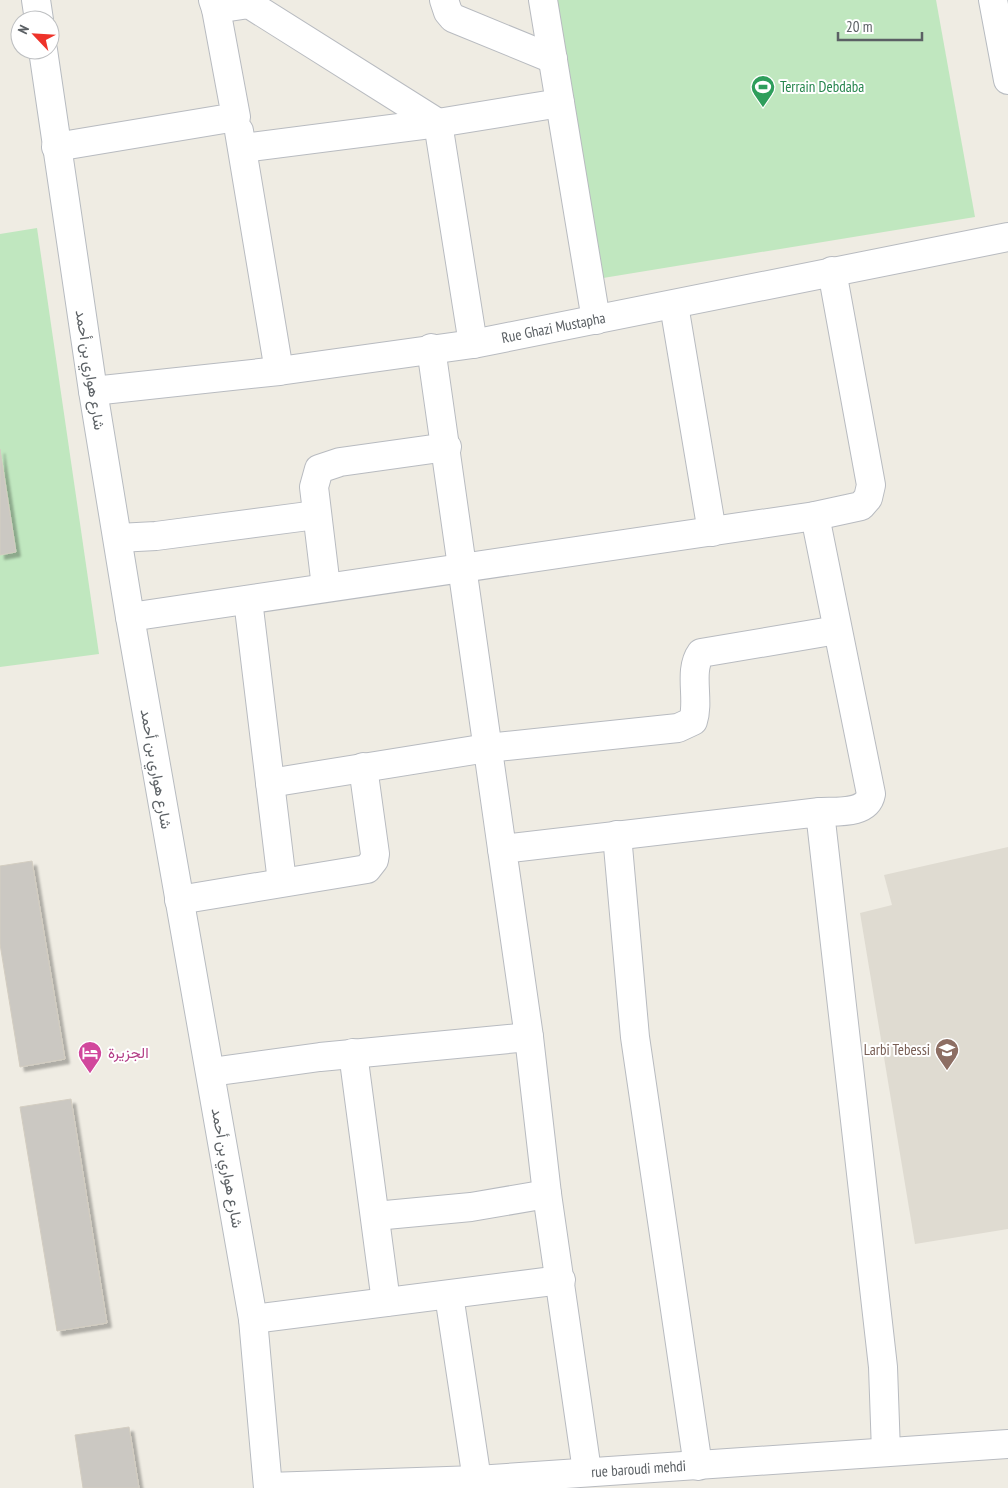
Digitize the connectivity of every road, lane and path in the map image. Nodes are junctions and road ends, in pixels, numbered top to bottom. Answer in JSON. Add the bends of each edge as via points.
{"nodes":[{"id":1,"x":444,"y":0,"type":"edge"},
{"id":2,"x":543,"y":0,"type":"edge"},
{"id":3,"x":993,"y":0,"type":"edge"},
{"id":4,"x":251,"y":2,"type":"edge"},
{"id":5,"x":215,"y":4,"type":"edge"},
{"id":6,"x":553,"y":59,"type":"junction"},
{"id":7,"x":44,"y":60,"type":"edge"},
{"id":8,"x":1008,"y":80,"type":"edge"},
{"id":9,"x":560,"y":103,"type":"junction"},
{"id":10,"x":236,"y":117,"type":"junction"},
{"id":11,"x":438,"y":123,"type":"junction"},
{"id":12,"x":56,"y":146,"type":"junction"},
{"id":13,"x":243,"y":148,"type":"junction"},
{"id":14,"x":1008,"y":236,"type":"edge"},
{"id":15,"x":832,"y":271,"type":"junction"},
{"id":16,"x":674,"y":305,"type":"junction"},
{"id":17,"x":596,"y":320,"type":"junction"},
{"id":18,"x":473,"y":344,"type":"junction"},
{"id":19,"x":431,"y":348,"type":"junction"},
{"id":20,"x":279,"y":371,"type":"junction"},
{"id":21,"x":93,"y":391,"type":"junction"},
{"id":22,"x":447,"y":447,"type":"junction"},
{"id":23,"x":316,"y":515,"type":"junction"},
{"id":24,"x":815,"y":516,"type":"junction"},
{"id":25,"x":712,"y":532,"type":"junction"},
{"id":26,"x":118,"y":538,"type":"junction"},
{"id":27,"x":461,"y":569,"type":"junction"},
{"id":28,"x":326,"y":587,"type":"junction"},
{"id":29,"x":248,"y":600,"type":"junction"},
{"id":30,"x":130,"y":617,"type":"junction"},
{"id":31,"x":837,"y":630,"type":"junction"},
{"id":32,"x":487,"y":748,"type":"junction"},
{"id":33,"x":363,"y":767,"type":"junction"},
{"id":34,"x":270,"y":783,"type":"junction"},
{"id":35,"x":820,"y":812,"type":"junction"},
{"id":36,"x":616,"y":835,"type":"junction"},
{"id":37,"x":502,"y":849,"type":"junction"},
{"id":38,"x":282,"y":882,"type":"junction"},
{"id":39,"x":179,"y":900,"type":"junction"},
{"id":40,"x":529,"y":1037,"type":"junction"},
{"id":41,"x":353,"y":1053,"type":"junction"},
{"id":42,"x":211,"y":1072,"type":"junction"},
{"id":43,"x":547,"y":1194,"type":"junction"},
{"id":44,"x":375,"y":1216,"type":"junction"},
{"id":45,"x":561,"y":1280,"type":"junction"},
{"id":46,"x":449,"y":1296,"type":"junction"},
{"id":47,"x":386,"y":1302,"type":"junction"},
{"id":48,"x":253,"y":1319,"type":"junction"},
{"id":49,"x":1008,"y":1444,"type":"edge"},
{"id":50,"x":886,"y":1452,"type":"junction"},
{"id":51,"x":698,"y":1466,"type":"junction"},
{"id":52,"x":587,"y":1471,"type":"junction"},
{"id":53,"x":477,"y":1480,"type":"junction"},
{"id":54,"x":545,"y":1481,"type":"edge"},
{"id":55,"x":435,"y":1485,"type":"edge"},
{"id":56,"x":268,"y":1487,"type":"edge"}],
"edges":[{"from":1,"to":6,"type":"street","via":[[453,18]]},
{"from":2,"to":6,"type":"street"},
{"from":3,"to":8,"type":"street"},
{"from":4,"to":5,"type":"street"},
{"from":4,"to":11,"type":"street"},
{"from":5,"to":10,"type":"street"},
{"from":6,"to":9,"type":"street"},
{"from":7,"to":12,"type":"street","name":"شارع هواري بن أحمد"},
{"from":9,"to":11,"type":"street"},
{"from":9,"to":17,"type":"street"},
{"from":10,"to":12,"type":"street"},
{"from":10,"to":13,"type":"street"},
{"from":11,"to":13,"type":"street"},
{"from":11,"to":18,"type":"street"},
{"from":12,"to":21,"type":"street","name":"شارع هواري بن أحمد"},
{"from":13,"to":20,"type":"street"},
{"from":14,"to":15,"type":"street","name":"Rue Ghazi Mustapha"},
{"from":15,"to":16,"type":"street","name":"Rue Ghazi Mustapha"},
{"from":15,"to":24,"type":"street","via":[[871,485],[868,498],[861,506]]},
{"from":16,"to":17,"type":"street","name":"Rue Ghazi Mustapha"},
{"from":16,"to":25,"type":"street"},
{"from":17,"to":18,"type":"street","name":"Rue Ghazi Mustapha"},
{"from":18,"to":19,"type":"street","name":"Rue Ghazi Mustapha"},
{"from":19,"to":20,"type":"street","name":"Rue Ghazi Mustapha"},
{"from":19,"to":22,"type":"street"},
{"from":20,"to":21,"type":"street","name":"Rue Ghazi Mustapha"},
{"from":21,"to":26,"type":"street","name":"شارع هواري بن أحمد"},
{"from":22,"to":23,"type":"street","via":[[328,465],[315,476]]},
{"from":22,"to":27,"type":"street"},
{"from":23,"to":26,"type":"street"},
{"from":23,"to":28,"type":"street"},
{"from":24,"to":25,"type":"street"},
{"from":24,"to":31,"type":"street"},
{"from":25,"to":27,"type":"street"},
{"from":26,"to":30,"type":"street","name":"شارع هواري بن أحمد"},
{"from":27,"to":28,"type":"street"},
{"from":27,"to":32,"type":"street"},
{"from":28,"to":29,"type":"street"},
{"from":29,"to":30,"type":"street"},
{"from":29,"to":34,"type":"street"},
{"from":30,"to":39,"type":"street","name":"شارع هواري بن أحمد"},
{"from":31,"to":32,"type":"street","via":[[701,654],[696,663],[696,710],[693,721],[688,725]]},
{"from":31,"to":35,"type":"street","via":[[871,794],[863,807]]},
{"from":32,"to":33,"type":"street"},
{"from":32,"to":37,"type":"street"},
{"from":33,"to":34,"type":"street"},
{"from":33,"to":38,"type":"street","via":[[375,854],[371,866]]},
{"from":34,"to":38,"type":"street"},
{"from":35,"to":36,"type":"street"},
{"from":35,"to":50,"type":"street","via":[[883,1366]]},
{"from":36,"to":37,"type":"street"},
{"from":36,"to":51,"type":"street","via":[[635,1037]]},
{"from":37,"to":40,"type":"street"},
{"from":38,"to":39,"type":"street"},
{"from":39,"to":42,"type":"street","name":"شارع هواري بن أحمد"},
{"from":40,"to":41,"type":"street"},
{"from":40,"to":43,"type":"street"},
{"from":41,"to":42,"type":"street"},
{"from":41,"to":44,"type":"street"},
{"from":42,"to":48,"type":"street","name":"شارع هواري بن أحمد"},
{"from":43,"to":44,"type":"street"},
{"from":43,"to":45,"type":"street"},
{"from":44,"to":47,"type":"street"},
{"from":45,"to":46,"type":"street"},
{"from":45,"to":52,"type":"street"},
{"from":46,"to":47,"type":"street"},
{"from":46,"to":53,"type":"street"},
{"from":47,"to":48,"type":"street"},
{"from":48,"to":56,"type":"street","name":"شارع هواري بن أحمد"},
{"from":49,"to":50,"type":"street","name":"rue baroudi mehdi"},
{"from":50,"to":51,"type":"street","name":"rue baroudi mehdi"},
{"from":51,"to":52,"type":"street","name":"rue baroudi mehdi"},
{"from":52,"to":54,"type":"street","name":"rue baroudi mehdi"},
{"from":53,"to":54,"type":"street","name":"rue baroudi mehdi"},
{"from":53,"to":55,"type":"street","name":"rue baroudi mehdi"},
{"from":55,"to":56,"type":"street","name":"rue baroudi mehdi"}]}
